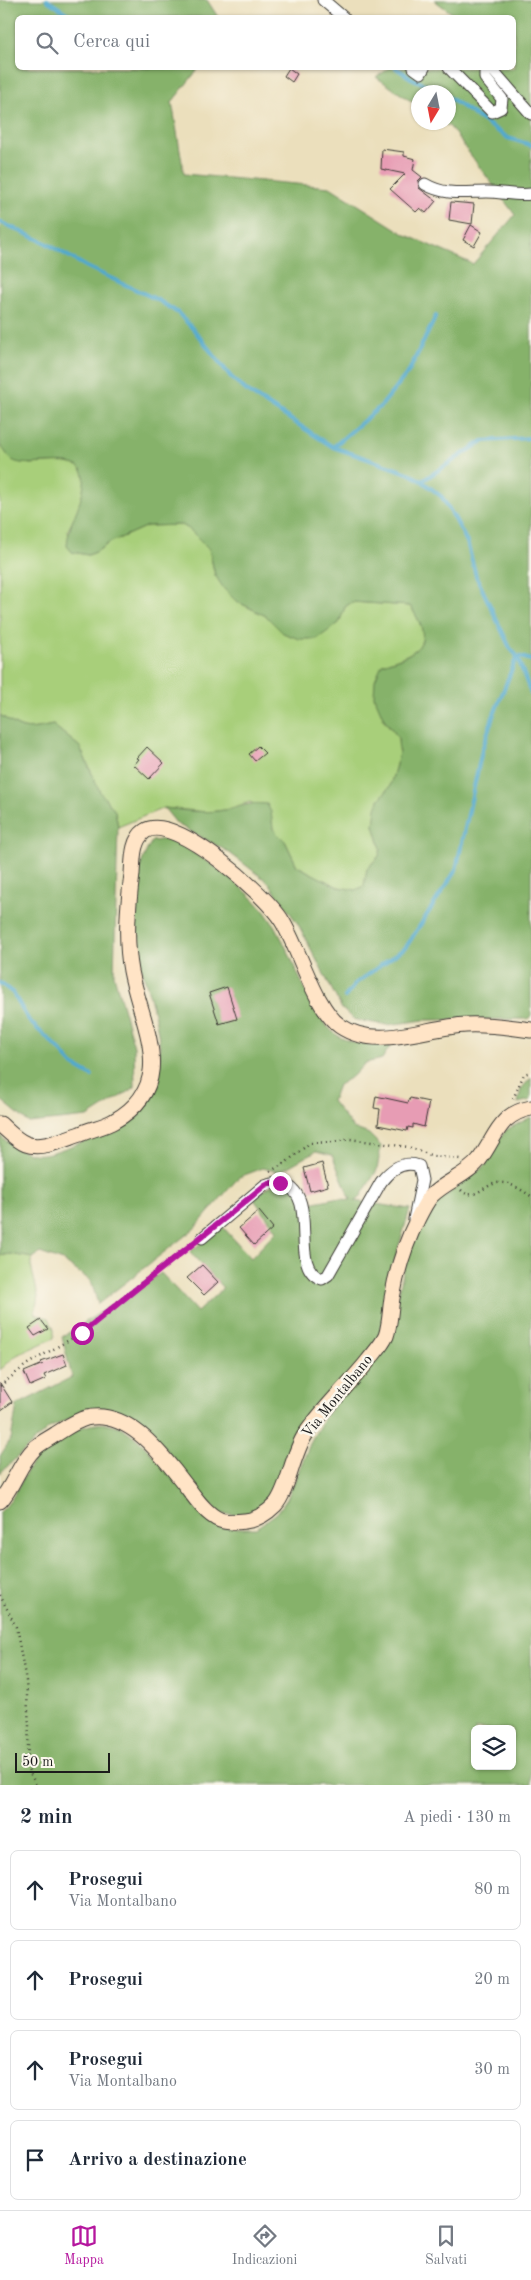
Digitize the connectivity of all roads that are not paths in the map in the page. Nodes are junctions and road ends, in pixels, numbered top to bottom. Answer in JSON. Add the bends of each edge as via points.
{"nodes":[{"id":1,"x":323,"y":0,"type":"edge"},
{"id":2,"x":340,"y":15,"type":"edge"},
{"id":3,"x":451,"y":70,"type":"edge"},
{"id":4,"x":485,"y":70,"type":"edge"},
{"id":5,"x":492,"y":70,"type":"edge"},
{"id":6,"x":531,"y":114,"type":"edge"},
{"id":7,"x":425,"y":184,"type":"dead end"},
{"id":8,"x":531,"y":194,"type":"edge"},
{"id":9,"x":531,"y":1030,"type":"edge"},
{"id":10,"x":531,"y":1108,"type":"edge"},
{"id":11,"x":0,"y":1124,"type":"edge"},
{"id":12,"x":411,"y":1232,"type":"junction"},
{"id":13,"x":202,"y":1238,"type":"road end"},
{"id":14,"x":0,"y":1501,"type":"edge"}],
"edges":[{"from":1,"to":2,"type":"street"},
{"from":3,"to":4,"type":"street","via":[[492,112],[496,112],[501,108],[502,98],[485,78]]},
{"from":5,"to":6,"type":"street"},
{"from":7,"to":8,"type":"street","via":[[436,191],[459,194]]},
{"from":9,"to":11,"type":"street","via":[[466,1025],[378,1039],[362,1037],[339,1026],[325,1010],[282,921],[270,905],[190,839],[159,827],[151,828],[143,832],[134,851],[126,921],[132,974],[151,1043],[153,1069],[148,1086],[132,1108],[113,1122],[56,1142],[34,1146],[25,1144]]},
{"from":10,"to":12,"type":"street","name":"Via Montalbano","via":[[506,1120],[466,1173],[430,1196]]},
{"from":12,"to":13,"type":"street","name":"Via Montalbano","via":[[422,1174],[419,1166],[413,1163],[393,1169],[381,1182],[328,1274],[322,1279],[308,1264],[301,1202],[290,1187],[280,1183],[269,1183]]},
{"from":12,"to":14,"type":"street","name":"Via Montalbano","via":[[400,1260],[382,1343],[305,1434],[276,1504],[260,1516],[235,1522],[219,1520],[203,1506],[160,1453],[138,1434],[114,1420],[99,1417],[70,1425],[36,1447]]}]}
